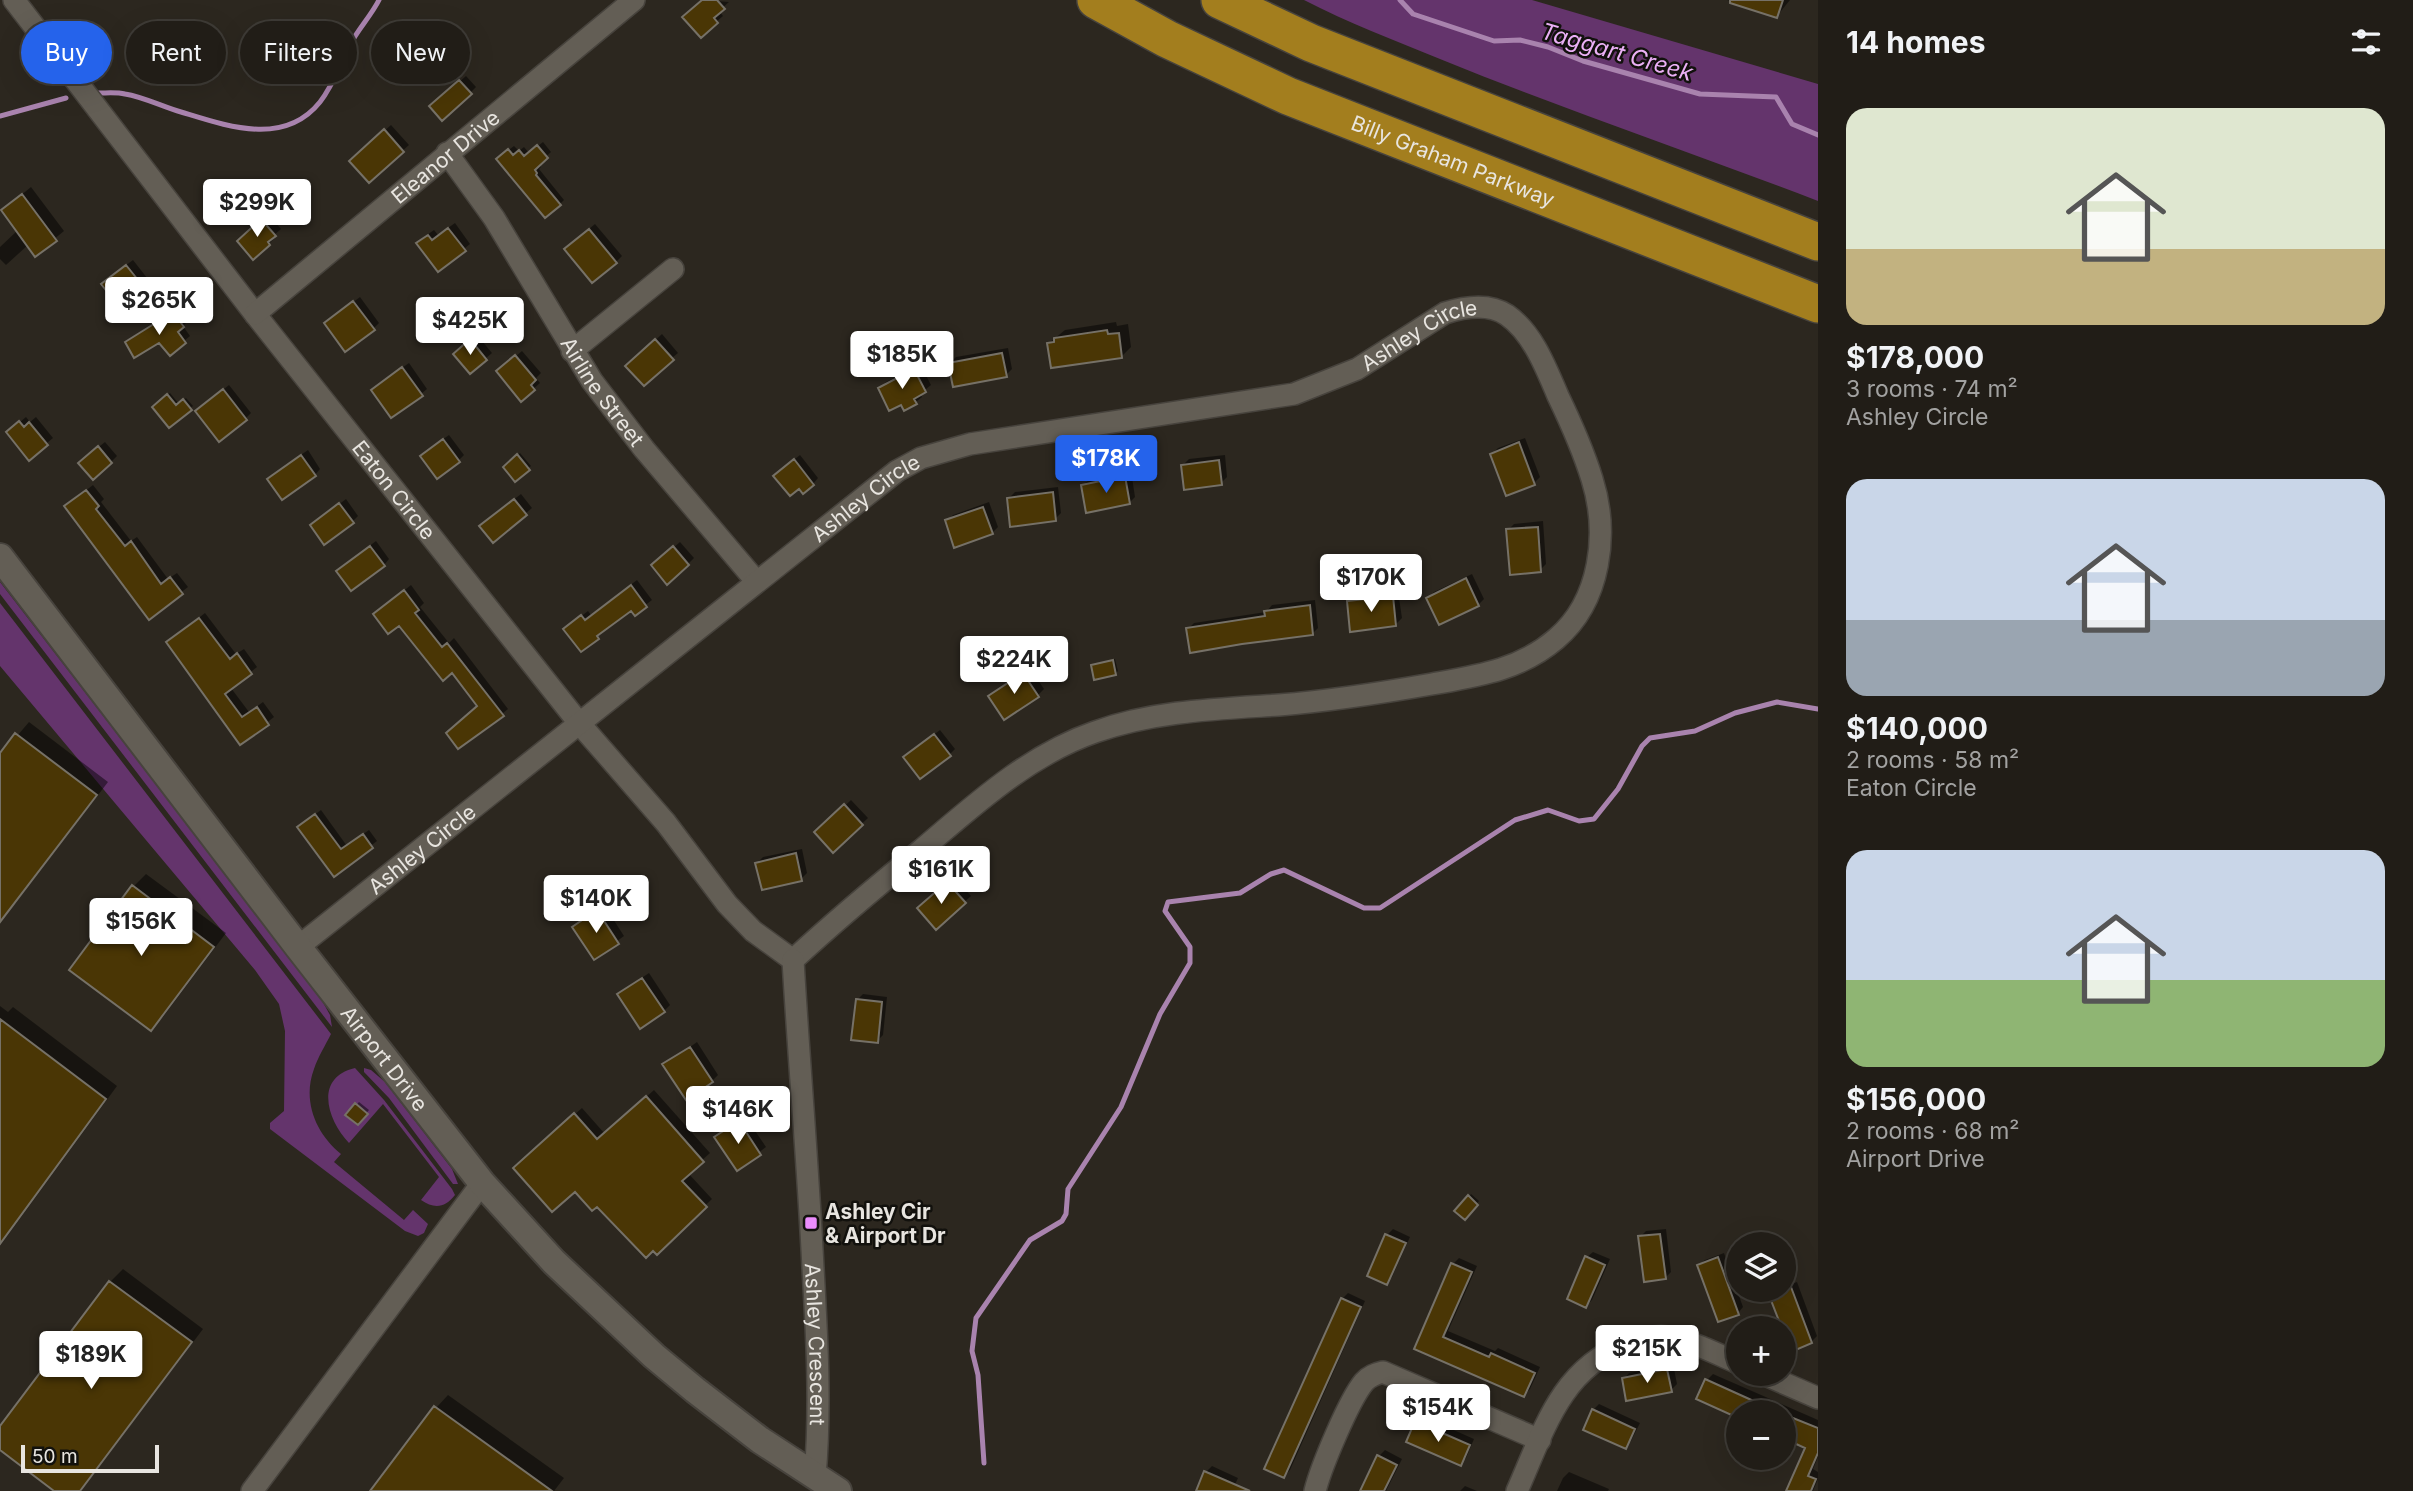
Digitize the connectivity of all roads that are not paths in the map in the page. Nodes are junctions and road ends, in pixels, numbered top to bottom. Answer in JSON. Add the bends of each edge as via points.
{"nodes":[{"id":1,"x":14,"y":0,"type":"edge"},
{"id":2,"x":634,"y":0,"type":"edge"},
{"id":3,"x":1096,"y":0,"type":"edge"},
{"id":4,"x":1220,"y":0,"type":"edge"},
{"id":5,"x":447,"y":153,"type":"junction"},
{"id":6,"x":1818,"y":242,"type":"edge"},
{"id":7,"x":673,"y":268,"type":"dead end"},
{"id":8,"x":1818,"y":304,"type":"edge"},
{"id":9,"x":255,"y":314,"type":"junction"},
{"id":10,"x":572,"y":351,"type":"junction"},
{"id":11,"x":0,"y":556,"type":"edge"},
{"id":12,"x":756,"y":581,"type":"junction"},
{"id":13,"x":579,"y":723,"type":"junction"},
{"id":14,"x":298,"y":947,"type":"junction"},
{"id":15,"x":793,"y":960,"type":"junction"},
{"id":16,"x":482,"y":1183,"type":"junction"},
{"id":17,"x":1726,"y":1358,"type":"edge"},
{"id":18,"x":1790,"y":1386,"type":"edge"},
{"id":19,"x":1818,"y":1398,"type":"edge"},
{"id":20,"x":1540,"y":1440,"type":"junction"},
{"id":21,"x":815,"y":1476,"type":"junction"},
{"id":22,"x":252,"y":1491,"type":"edge"},
{"id":23,"x":838,"y":1491,"type":"edge"},
{"id":24,"x":1315,"y":1491,"type":"edge"},
{"id":25,"x":1517,"y":1491,"type":"edge"}],
"edges":[{"from":1,"to":9,"type":"street","name":"Eaton Circle"},
{"from":2,"to":5,"type":"street","name":"Eleanor Drive"},
{"from":3,"to":8,"type":"highway","name":"Billy Graham Parkway","via":[[1288,96]]},
{"from":4,"to":6,"type":"highway","via":[[1311,43]]},
{"from":5,"to":9,"type":"street","name":"Eleanor Drive"},
{"from":5,"to":10,"type":"street","name":"Airline Street","via":[[501,229]]},
{"from":7,"to":10,"type":"street"},
{"from":9,"to":13,"type":"street","name":"Eaton Circle"},
{"from":10,"to":12,"type":"street","name":"Airline Street","via":[[644,449]]},
{"from":11,"to":14,"type":"street","name":"Airport Drive"},
{"from":12,"to":13,"type":"street","name":"Ashley Circle"},
{"from":12,"to":15,"type":"street","name":"Ashley Circle","via":[[897,471],[921,458],[970,444],[1294,394],[1357,369],[1445,313],[1472,307],[1504,313],[1526,334],[1578,439],[1597,501],[1600,541],[1586,604],[1558,638],[1517,665],[1403,689],[1171,714],[1092,733],[1057,749],[981,800]]},
{"from":13,"to":14,"type":"street","name":"Ashley Circle"},
{"from":13,"to":15,"type":"street","name":"Eaton Circle","via":[[666,823],[727,904],[752,931]]},
{"from":14,"to":16,"type":"street","name":"Airport Drive"},
{"from":15,"to":21,"type":"street","name":"Ashley Crescent","via":[[819,1381]]},
{"from":16,"to":21,"type":"street","name":"Airport Drive","via":[[554,1262],[654,1356],[760,1440]]},
{"from":16,"to":22,"type":"street"},
{"from":17,"to":20,"type":"street","via":[[1667,1337],[1635,1341],[1606,1352],[1581,1371],[1558,1399]]},
{"from":18,"to":19,"type":"street"},
{"from":20,"to":24,"type":"street","via":[[1383,1372],[1370,1376],[1357,1391]]},
{"from":20,"to":25,"type":"street"},
{"from":21,"to":23,"type":"street","name":"Airport Drive"}]}
